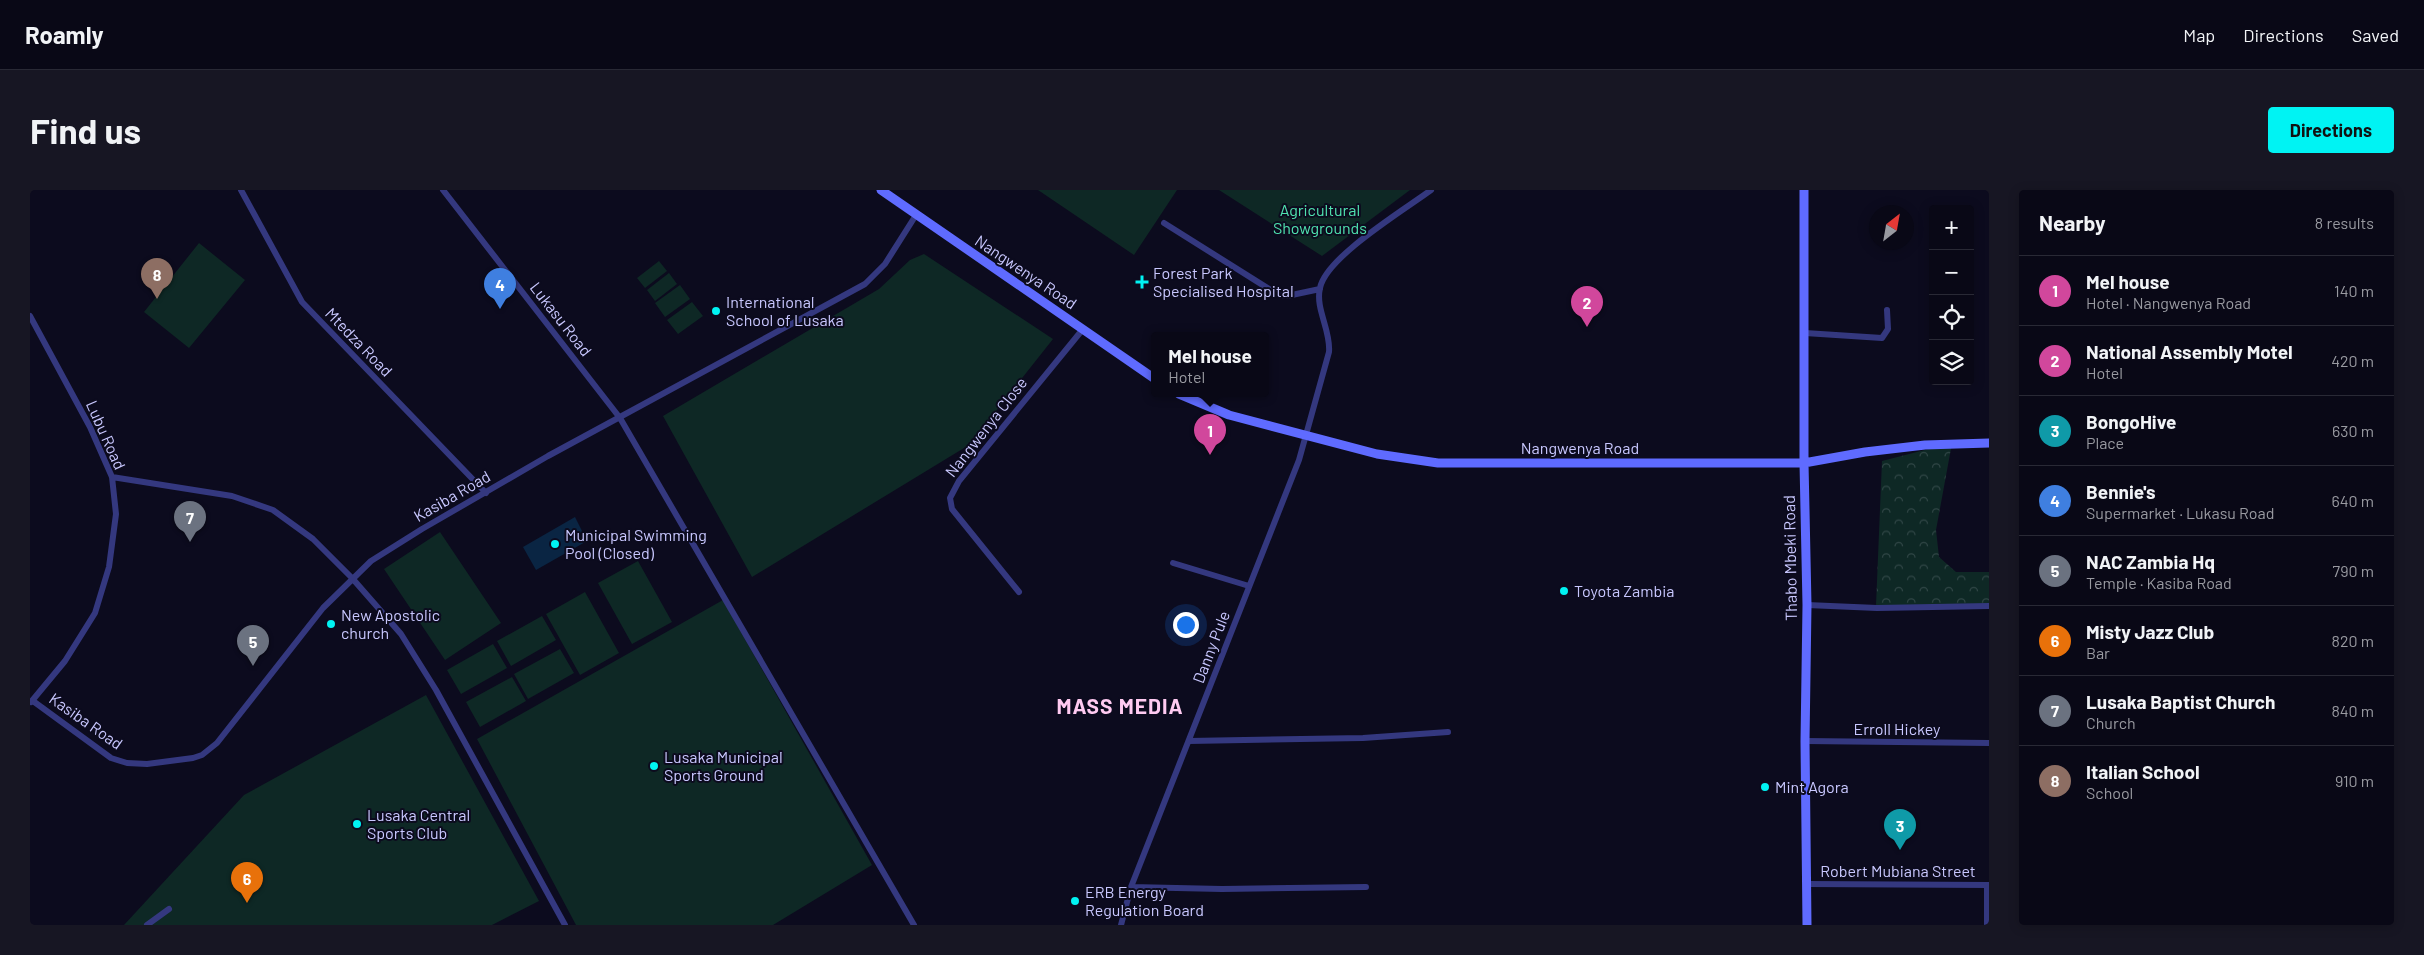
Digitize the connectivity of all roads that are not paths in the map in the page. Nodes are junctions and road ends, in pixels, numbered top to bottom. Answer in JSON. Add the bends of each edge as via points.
{"nodes":[{"id":1,"x":241,"y":190,"type":"edge"},
{"id":2,"x":443,"y":190,"type":"edge"},
{"id":3,"x":881,"y":190,"type":"edge"},
{"id":4,"x":1431,"y":190,"type":"edge"},
{"id":5,"x":1804,"y":190,"type":"edge"},
{"id":6,"x":916,"y":215,"type":"junction"},
{"id":7,"x":1164,"y":223,"type":"dead end"},
{"id":8,"x":1320,"y":288,"type":"junction"},
{"id":9,"x":1887,"y":310,"type":"dead end"},
{"id":10,"x":30,"y":316,"type":"edge"},
{"id":11,"x":1082,"y":329,"type":"junction"},
{"id":12,"x":1804,"y":333,"type":"junction"},
{"id":13,"x":1151,"y":376,"type":"edge"},
{"id":14,"x":1186,"y":397,"type":"edge"},
{"id":15,"x":620,"y":418,"type":"junction"},
{"id":16,"x":1306,"y":435,"type":"junction"},
{"id":17,"x":1989,"y":443,"type":"edge"},
{"id":18,"x":1804,"y":462,"type":"junction"},
{"id":19,"x":112,"y":477,"type":"junction"},
{"id":20,"x":486,"y":493,"type":"junction"},
{"id":21,"x":1173,"y":563,"type":"dead end"},
{"id":22,"x":352,"y":578,"type":"junction"},
{"id":23,"x":1250,"y":586,"type":"junction"},
{"id":24,"x":1019,"y":592,"type":"dead end"},
{"id":25,"x":1807,"y":605,"type":"junction"},
{"id":26,"x":1989,"y":606,"type":"edge"},
{"id":27,"x":32,"y":702,"type":"edge"},
{"id":28,"x":1448,"y":732,"type":"dead end"},
{"id":29,"x":1189,"y":740,"type":"junction"},
{"id":30,"x":1805,"y":741,"type":"junction"},
{"id":31,"x":1989,"y":743,"type":"edge"},
{"id":32,"x":1807,"y":884,"type":"junction"},
{"id":33,"x":1988,"y":885,"type":"edge"},
{"id":34,"x":1131,"y":887,"type":"junction"},
{"id":35,"x":1366,"y":887,"type":"dead end"},
{"id":36,"x":169,"y":909,"type":"dead end"},
{"id":37,"x":147,"y":925,"type":"edge"},
{"id":38,"x":565,"y":925,"type":"edge"},
{"id":39,"x":914,"y":925,"type":"edge"},
{"id":40,"x":1121,"y":925,"type":"edge"},
{"id":41,"x":1807,"y":925,"type":"edge"},
{"id":42,"x":1987,"y":925,"type":"edge"}],
"edges":[{"from":1,"to":20,"type":"street","name":"Mtedza Road","via":[[302,302]]},
{"from":2,"to":15,"type":"street","name":"Lukasu Road"},
{"from":3,"to":6,"type":"main road","name":"Nangwenya Road"},
{"from":4,"to":8,"type":"street","via":[[1342,256],[1328,270]]},
{"from":5,"to":12,"type":"main road","name":"Thabo Mbeki Road"},
{"from":6,"to":11,"type":"main road","name":"Nangwenya Road"},
{"from":6,"to":15,"type":"street","name":"Kasiba Road","via":[[885,264],[865,284]]},
{"from":7,"to":8,"type":"street","via":[[1277,294],[1287,296]]},
{"from":8,"to":16,"type":"street","name":"Danny Pule","via":[[1329,352]]},
{"from":9,"to":12,"type":"street","via":[[1888,329],[1882,338]]},
{"from":10,"to":19,"type":"street","name":"Lubu Road","via":[[90,427]]},
{"from":11,"to":13,"type":"main road","name":"Nangwenya Road"},
{"from":11,"to":24,"type":"street","name":"Nangwenya Close","via":[[959,481],[950,498],[952,510]]},
{"from":12,"to":18,"type":"main road","name":"Thabo Mbeki Road"},
{"from":14,"to":16,"type":"main road","name":"Nangwenya Road","via":[[1229,415]]},
{"from":15,"to":20,"type":"street","name":"Kasiba Road"},
{"from":15,"to":39,"type":"street","name":"Lukasu Road"},
{"from":16,"to":18,"type":"main road","name":"Nangwenya Road","via":[[1377,454],[1438,463]]},
{"from":16,"to":23,"type":"street","name":"Danny Pule"},
{"from":17,"to":18,"type":"main road","name":"Nangwenya Road","via":[[1925,444]]},
{"from":18,"to":25,"type":"main road","name":"Thabo Mbeki Road"},
{"from":19,"to":22,"type":"street","via":[[232,496],[273,510],[313,539]]},
{"from":19,"to":27,"type":"street","name":"Lubu Road","via":[[116,514],[110,567],[96,613],[65,661]]},
{"from":20,"to":22,"type":"street","name":"Kasiba Road","via":[[396,544]]},
{"from":21,"to":23,"type":"street"},
{"from":22,"to":27,"type":"street","name":"Kasiba Road","via":[[323,608],[217,743],[202,755],[176,761],[127,763],[111,758]]},
{"from":22,"to":38,"type":"street","via":[[401,634],[436,690]]},
{"from":23,"to":29,"type":"street","name":"Danny Pule"},
{"from":25,"to":26,"type":"street","via":[[1877,608]]},
{"from":25,"to":30,"type":"main road","name":"Thabo Mbeki Road"},
{"from":28,"to":29,"type":"street","via":[[1362,738]]},
{"from":29,"to":34,"type":"street","name":"Danny Pule"},
{"from":30,"to":31,"type":"street","name":"Erroll Hickey"},
{"from":30,"to":32,"type":"main road","name":"Thabo Mbeki Road"},
{"from":32,"to":33,"type":"street","name":"Robert Mubiana Street"},
{"from":32,"to":41,"type":"main road","name":"Thabo Mbeki Road"},
{"from":33,"to":42,"type":"street"},
{"from":34,"to":35,"type":"street"},
{"from":34,"to":40,"type":"street","name":"Danny Pule"},
{"from":36,"to":37,"type":"street"}]}
